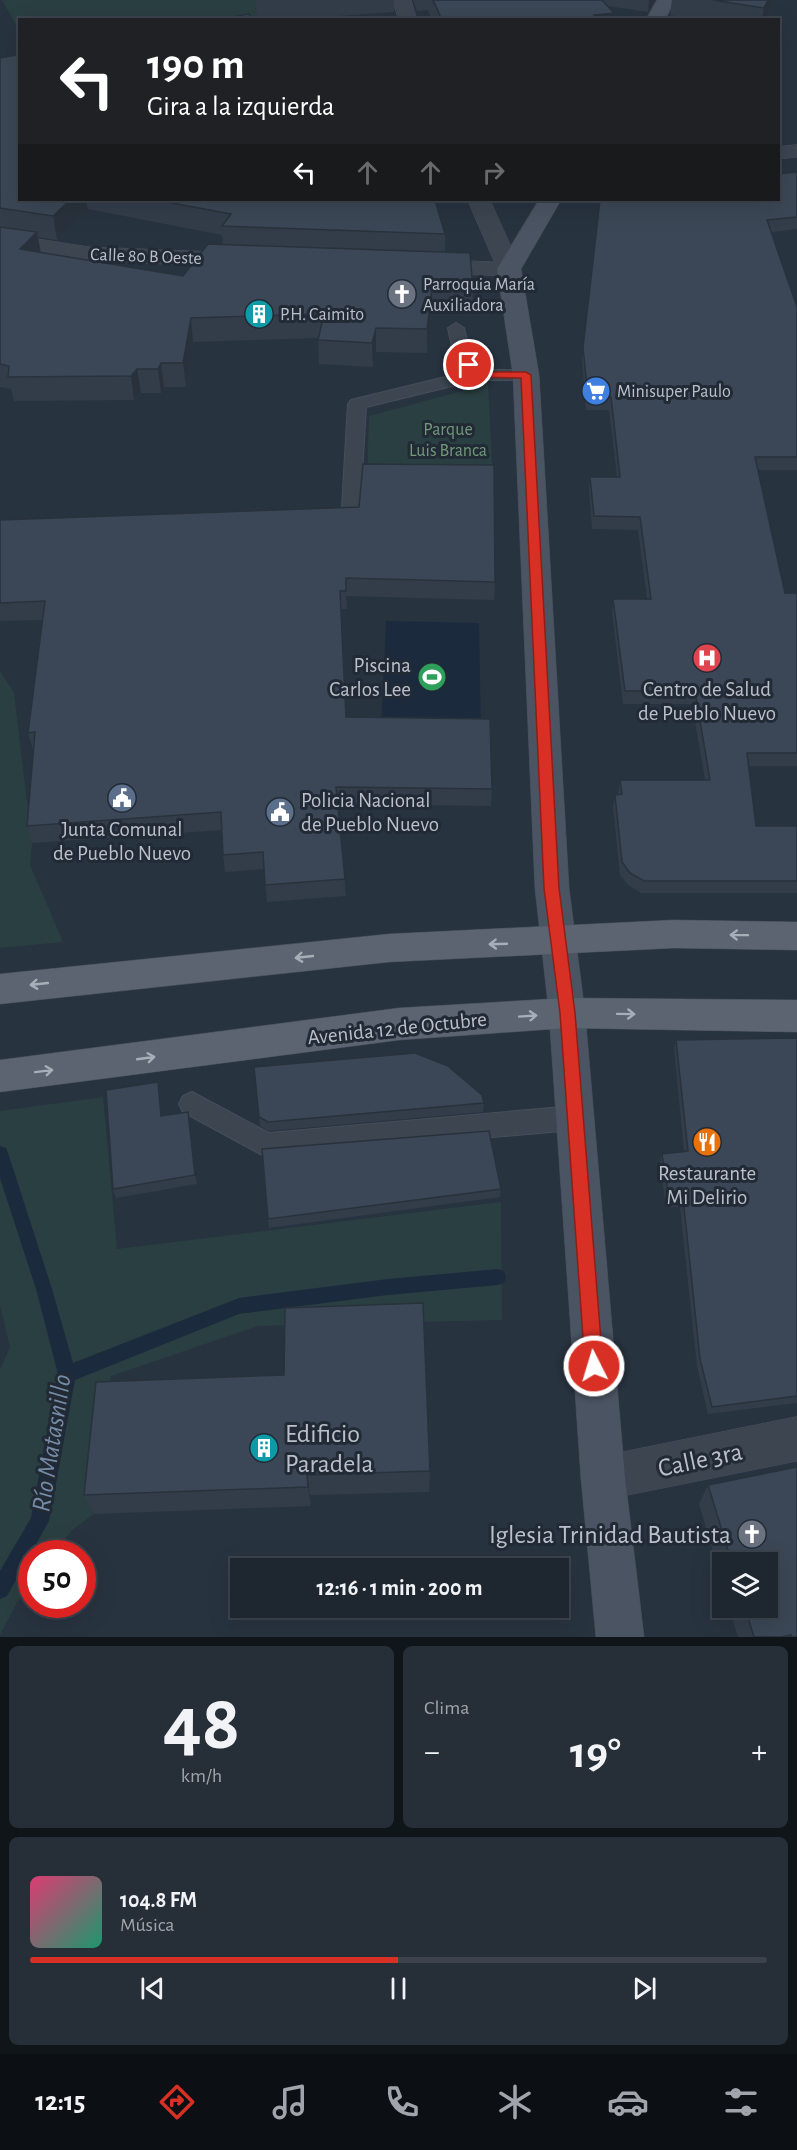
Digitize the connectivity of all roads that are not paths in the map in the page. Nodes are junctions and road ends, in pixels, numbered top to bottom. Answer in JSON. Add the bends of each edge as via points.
{"nodes":[{"id":1,"x":402,"y":0,"type":"edge"},
{"id":2,"x":666,"y":0,"type":"edge"},
{"id":3,"x":407,"y":18,"type":"edge"},
{"id":4,"x":656,"y":18,"type":"edge"},
{"id":5,"x":797,"y":151,"type":"edge"},
{"id":6,"x":780,"y":153,"type":"edge"},
{"id":7,"x":479,"y":201,"type":"edge"},
{"id":8,"x":549,"y":201,"type":"edge"},
{"id":9,"x":0,"y":240,"type":"edge"},
{"id":10,"x":267,"y":260,"type":"edge"},
{"id":11,"x":410,"y":266,"type":"edge"},
{"id":12,"x":509,"y":269,"type":"junction"},
{"id":13,"x":456,"y":328,"type":"dead end"},
{"id":14,"x":477,"y":375,"type":"junction"},
{"id":15,"x":526,"y":375,"type":"junction"},
{"id":16,"x":351,"y":507,"type":"edge"},
{"id":17,"x":797,"y":936,"type":"edge"},
{"id":18,"x":557,"y":941,"type":"junction"},
{"id":19,"x":0,"y":989,"type":"edge"},
{"id":20,"x":567,"y":1013,"type":"junction"},
{"id":21,"x":797,"y":1016,"type":"edge"},
{"id":22,"x":0,"y":1076,"type":"edge"},
{"id":23,"x":192,"y":1104,"type":"dead end"},
{"id":24,"x":574,"y":1118,"type":"junction"},
{"id":25,"x":797,"y":1439,"type":"edge"},
{"id":26,"x":603,"y":1479,"type":"junction"},
{"id":27,"x":620,"y":1637,"type":"edge"}],
"edges":[{"from":1,"to":3,"type":"street"},
{"from":2,"to":4,"type":"main road"},
{"from":5,"to":6,"type":"street"},
{"from":7,"to":12,"type":"street"},
{"from":8,"to":12,"type":"main road"},
{"from":9,"to":10,"type":"street","name":"Calle 80 B Oeste","via":[[89,254]]},
{"from":11,"to":12,"type":"street"},
{"from":12,"to":15,"type":"main road"},
{"from":13,"to":14,"type":"lane","via":[[462,356]]},
{"from":14,"to":15,"type":"lane"},
{"from":14,"to":16,"type":"lane","via":[[357,404]]},
{"from":15,"to":18,"type":"main road"},
{"from":17,"to":18,"type":"main road","one_way":true,"via":[[674,934]]},
{"from":18,"to":19,"type":"main road","one_way":true,"via":[[389,948]]},
{"from":18,"to":20,"type":"main road"},
{"from":20,"to":21,"type":"main road","name":"Avenida 12 de Octubre","one_way":true},
{"from":22,"to":20,"type":"main road","name":"Avenida 12 de Octubre","one_way":true,"via":[[399,1024]]},
{"from":20,"to":24,"type":"main road"},
{"from":23,"to":24,"type":"lane","via":[[266,1145]]},
{"from":24,"to":26,"type":"main road"},
{"from":25,"to":26,"type":"street","name":"Calle 3ra"},
{"from":26,"to":27,"type":"main road"}]}
